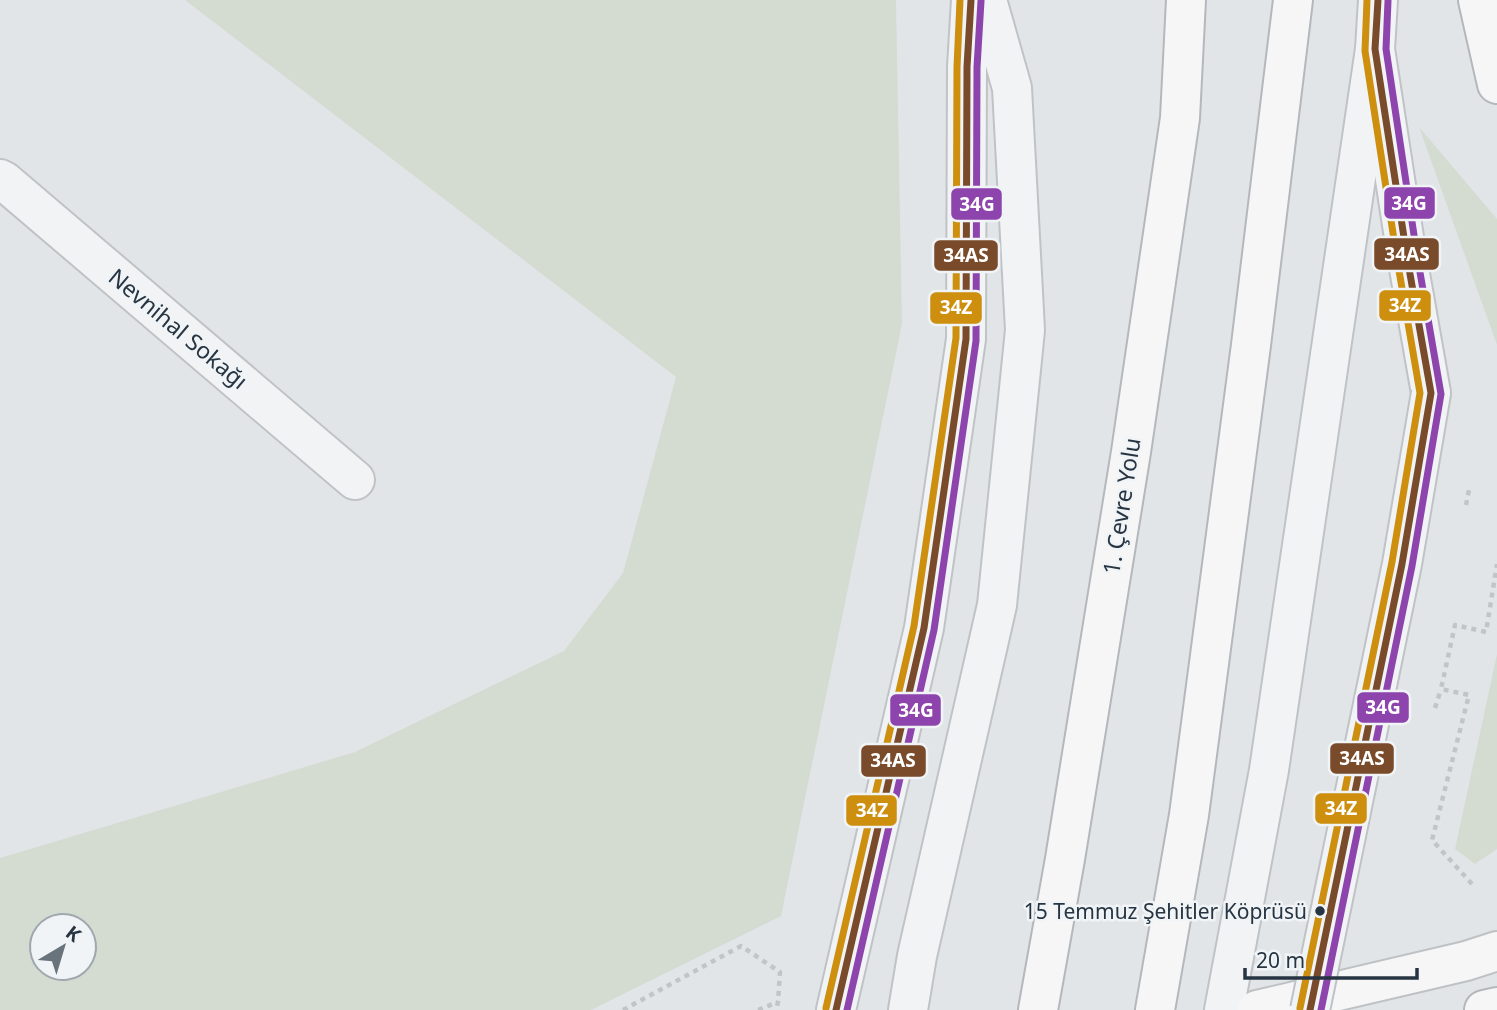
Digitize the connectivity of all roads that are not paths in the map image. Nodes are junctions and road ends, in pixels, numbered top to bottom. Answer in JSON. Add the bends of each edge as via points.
{"nodes":[{"id":1,"x":971,"y":0,"type":"edge"},
{"id":2,"x":987,"y":0,"type":"edge"},
{"id":3,"x":1186,"y":0,"type":"edge"},
{"id":4,"x":1293,"y":0,"type":"edge"},
{"id":5,"x":1378,"y":0,"type":"edge"},
{"id":6,"x":1478,"y":0,"type":"edge"},
{"id":7,"x":1375,"y":49,"type":"junction"},
{"id":8,"x":1497,"y":84,"type":"edge"},
{"id":9,"x":0,"y":179,"type":"edge"},
{"id":10,"x":355,"y":480,"type":"dead end"},
{"id":11,"x":1497,"y":929,"type":"edge"},
{"id":12,"x":1481,"y":956,"type":"edge"},
{"id":13,"x":1497,"y":1007,"type":"edge"},
{"id":14,"x":836,"y":1010,"type":"edge"},
{"id":15,"x":908,"y":1010,"type":"edge"},
{"id":16,"x":1038,"y":1010,"type":"edge"},
{"id":17,"x":1155,"y":1010,"type":"edge"},
{"id":18,"x":1224,"y":1010,"type":"edge"},
{"id":19,"x":1257,"y":1010,"type":"edge"},
{"id":20,"x":1310,"y":1010,"type":"edge"},
{"id":21,"x":1484,"y":1010,"type":"edge"}],
"edges":[{"from":1,"to":14,"type":"street","via":[[966,339],[924,628]]},
{"from":2,"to":15,"type":"street","via":[[1012,88],[1025,330],[997,605]]},
{"from":3,"to":16,"type":"main road","name":"1. Çevre Yolu","via":[[1180,118],[1129,465]]},
{"from":4,"to":17,"type":"main road","via":[[1189,815]]},
{"from":5,"to":7,"type":"street"},
{"from":6,"to":8,"type":"main road"},
{"from":7,"to":18,"type":"street","via":[[1269,770]]},
{"from":7,"to":20,"type":"street","bridge":true,"via":[[1431,393],[1402,564]]},
{"from":9,"to":10,"type":"street","name":"Nevnihal Sokağı"},
{"from":11,"to":12,"type":"street"},
{"from":12,"to":19,"type":"main road"},
{"from":13,"to":21,"type":"main road"}]}
